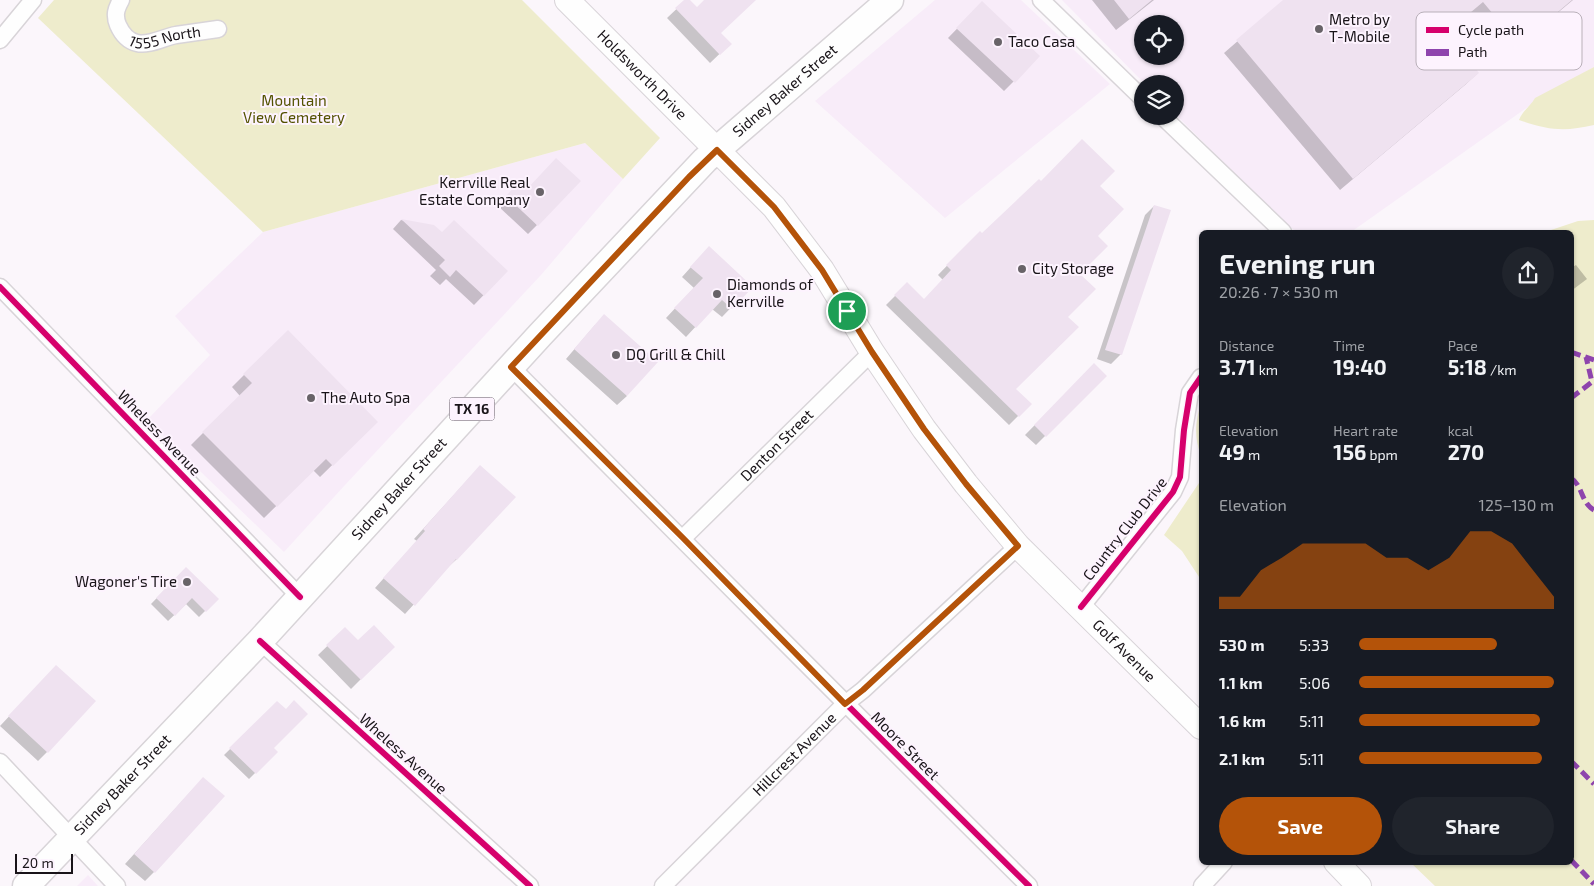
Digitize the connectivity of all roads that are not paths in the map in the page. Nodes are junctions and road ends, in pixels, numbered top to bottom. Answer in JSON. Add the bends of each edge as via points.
{"nodes":[{"id":1,"x":33,"y":0,"type":"edge"},
{"id":2,"x":121,"y":0,"type":"edge"},
{"id":3,"x":567,"y":0,"type":"edge"},
{"id":4,"x":890,"y":0,"type":"edge"},
{"id":5,"x":1041,"y":0,"type":"edge"},
{"id":6,"x":218,"y":29,"type":"dead end"},
{"id":7,"x":0,"y":40,"type":"edge"},
{"id":8,"x":1134,"y":90,"type":"edge"},
{"id":9,"x":1171,"y":125,"type":"edge"},
{"id":10,"x":717,"y":150,"type":"junction"},
{"id":11,"x":1280,"y":230,"type":"edge"},
{"id":12,"x":0,"y":287,"type":"edge"},
{"id":13,"x":872,"y":352,"type":"junction"},
{"id":14,"x":511,"y":367,"type":"junction"},
{"id":15,"x":1199,"y":380,"type":"edge"},
{"id":16,"x":683,"y":538,"type":"junction"},
{"id":17,"x":1018,"y":546,"type":"junction"},
{"id":18,"x":300,"y":597,"type":"junction"},
{"id":19,"x":1081,"y":607,"type":"junction"},
{"id":20,"x":260,"y":641,"type":"junction"},
{"id":21,"x":845,"y":704,"type":"junction"},
{"id":22,"x":1199,"y":725,"type":"edge"},
{"id":23,"x":0,"y":762,"type":"edge"},
{"id":24,"x":72,"y":838,"type":"junction"},
{"id":25,"x":1221,"y":865,"type":"edge"},
{"id":26,"x":1339,"y":865,"type":"edge"},
{"id":27,"x":26,"y":886,"type":"edge"},
{"id":28,"x":116,"y":886,"type":"edge"},
{"id":29,"x":530,"y":886,"type":"edge"},
{"id":30,"x":663,"y":886,"type":"edge"},
{"id":31,"x":1029,"y":886,"type":"edge"},
{"id":32,"x":1202,"y":886,"type":"edge"},
{"id":33,"x":1359,"y":886,"type":"edge"}],
"edges":[{"from":1,"to":7,"type":"street"},
{"from":2,"to":6,"type":"street","name":"1555 North","via":[[116,8],[116,19],[122,34],[138,44]]},
{"from":3,"to":10,"type":"main road","name":"Holdsworth Drive"},
{"from":4,"to":10,"type":"main road","name":"Sidney Baker Street","number":"TX 16"},
{"from":5,"to":8,"type":"street"},
{"from":9,"to":11,"type":"street"},
{"from":10,"to":13,"type":"main road","name":"Golf Avenue","via":[[780,215],[822,270]]},
{"from":10,"to":14,"type":"main road","name":"Sidney Baker Street","number":"TX 16"},
{"from":12,"to":18,"type":"street","name":"Wheless Avenue"},
{"from":13,"to":16,"type":"street","name":"Denton Street"},
{"from":13,"to":17,"type":"main road","name":"Golf Avenue","via":[[924,429]]},
{"from":14,"to":16,"type":"street","name":"Moore Street"},
{"from":14,"to":18,"type":"main road","name":"Sidney Baker Street","number":"TX 16"},
{"from":15,"to":19,"type":"street","name":"Country Club Drive","via":[[1190,393],[1180,477],[1173,492]]},
{"from":16,"to":21,"type":"street","name":"Moore Street"},
{"from":17,"to":19,"type":"main road","name":"Golf Avenue"},
{"from":17,"to":21,"type":"street","name":"Hillcrest Avenue"},
{"from":18,"to":20,"type":"main road","name":"Sidney Baker Street","number":"TX 16"},
{"from":19,"to":22,"type":"main road","name":"Golf Avenue"},
{"from":20,"to":24,"type":"main road","name":"Sidney Baker Street","number":"TX 16"},
{"from":20,"to":29,"type":"street","name":"Wheless Avenue"},
{"from":21,"to":30,"type":"street","name":"Hillcrest Avenue"},
{"from":21,"to":31,"type":"street","name":"Moore Street"},
{"from":23,"to":24,"type":"street"},
{"from":24,"to":27,"type":"main road","name":"Sidney Baker Street","number":"TX 16"},
{"from":24,"to":28,"type":"street"},
{"from":25,"to":32,"type":"street"},
{"from":26,"to":33,"type":"main road"}]}
